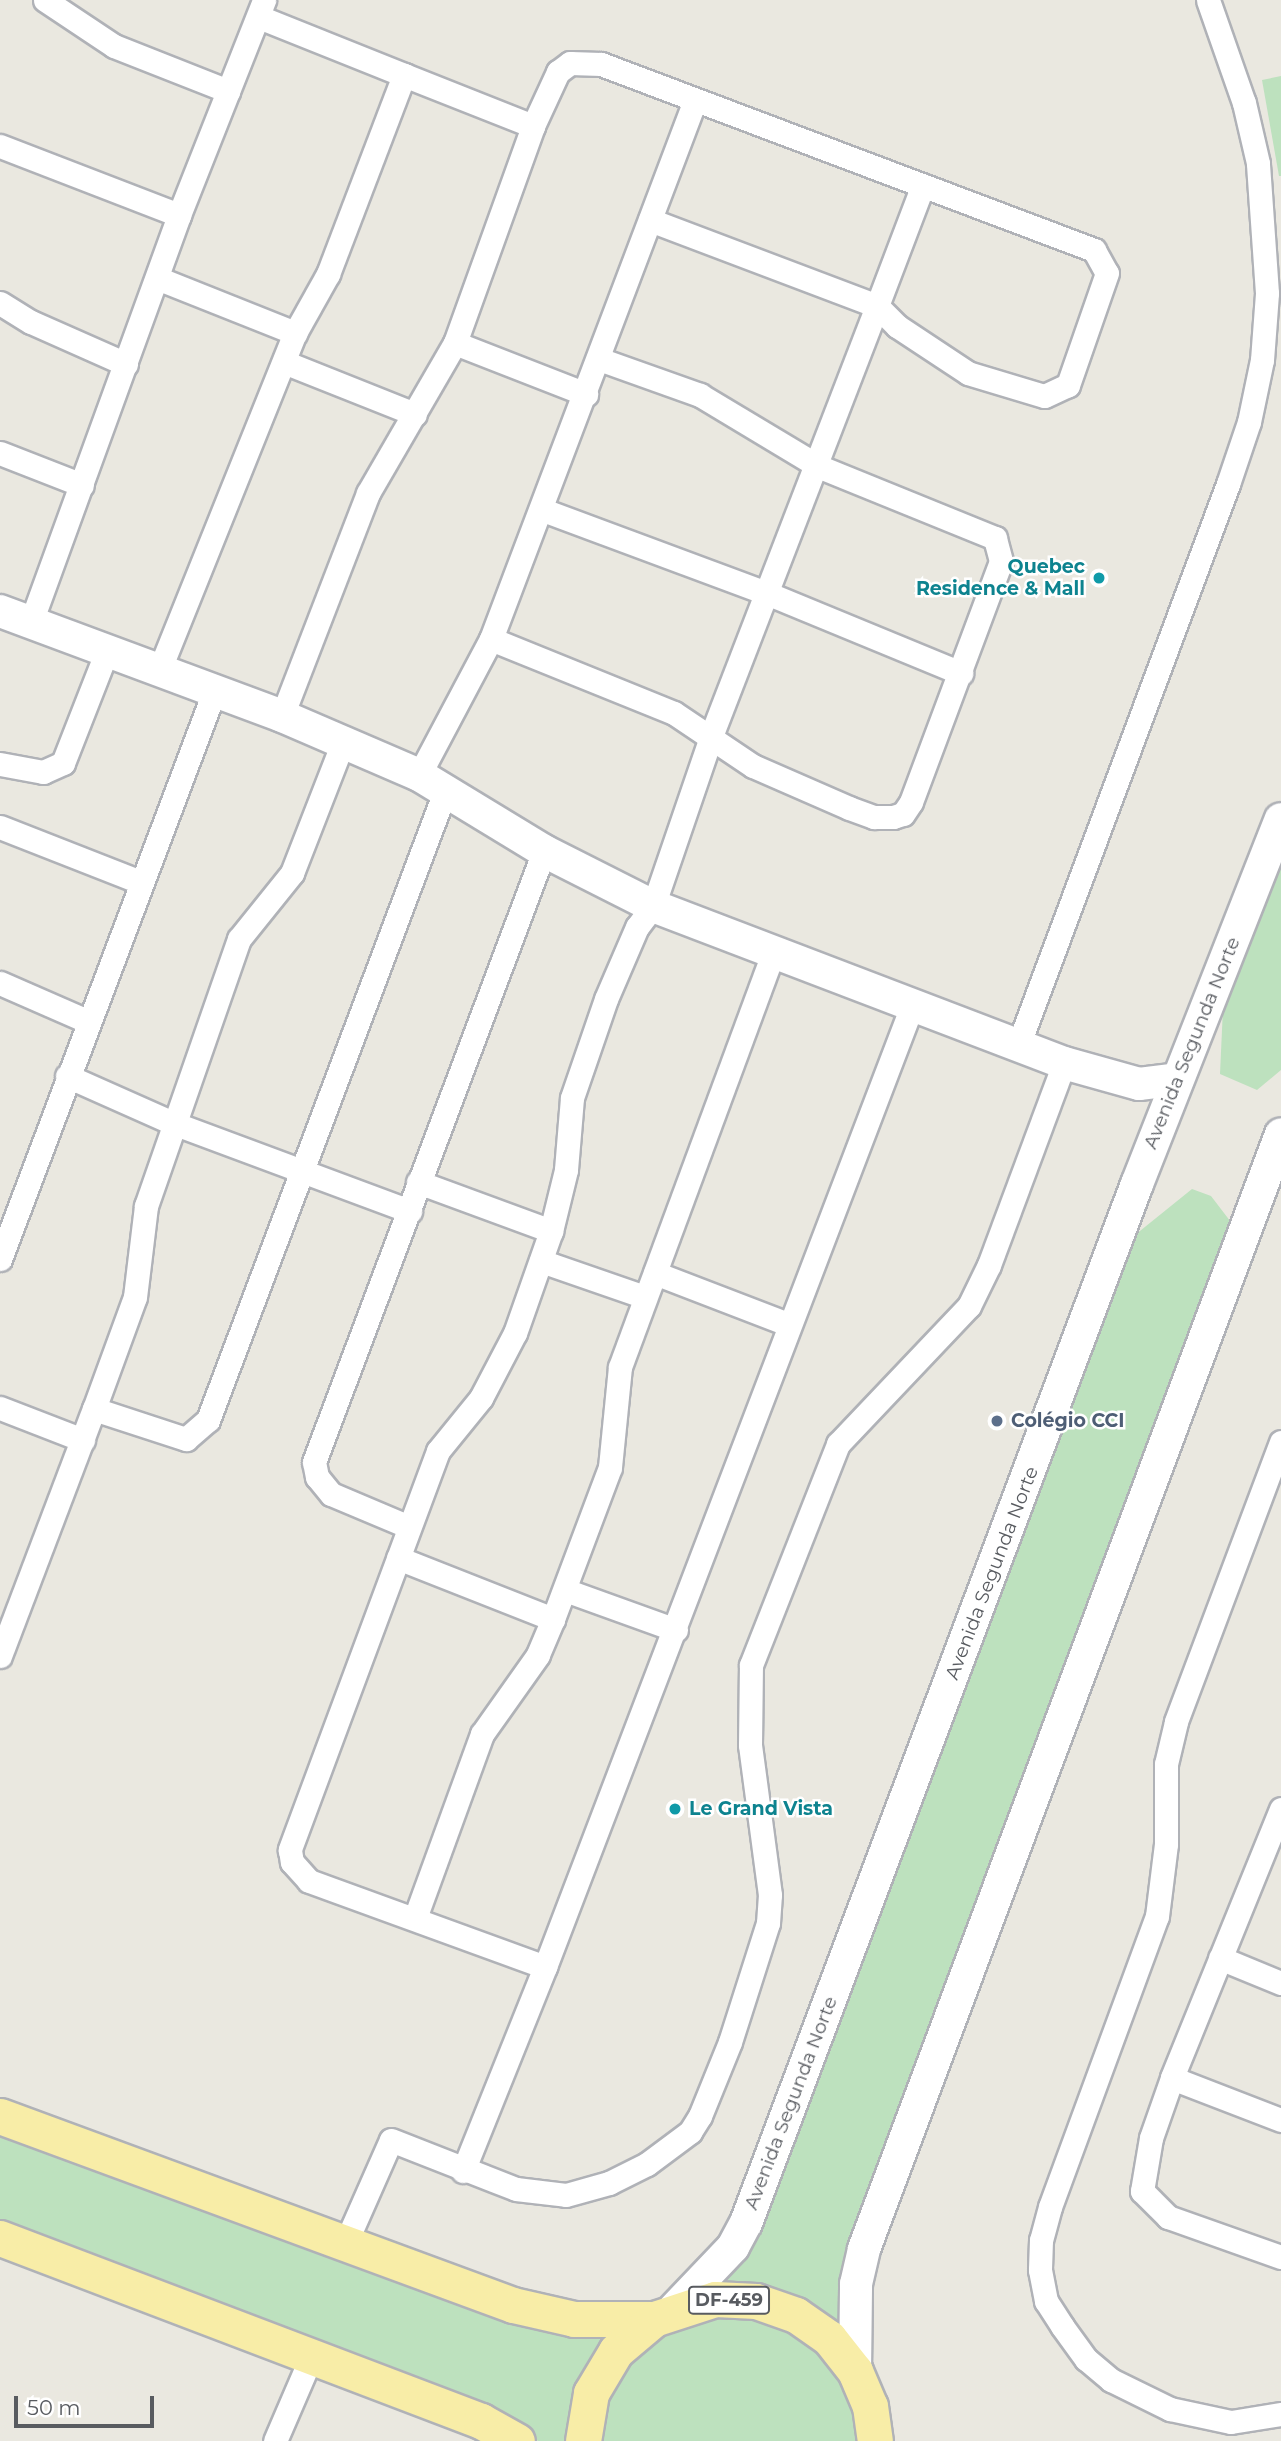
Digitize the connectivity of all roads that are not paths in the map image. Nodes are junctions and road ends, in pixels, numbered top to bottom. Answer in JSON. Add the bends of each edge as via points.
{"nodes":[{"id":1,"x":45,"y":0,"type":"edge"},
{"id":2,"x":1208,"y":0,"type":"edge"},
{"id":3,"x":262,"y":8,"type":"edge"},
{"id":4,"x":404,"y":75,"type":"junction"},
{"id":5,"x":228,"y":91,"type":"junction"},
{"id":6,"x":694,"y":103,"type":"junction"},
{"id":7,"x":533,"y":126,"type":"junction"},
{"id":8,"x":0,"y":146,"type":"edge"},
{"id":9,"x":923,"y":185,"type":"junction"},
{"id":10,"x":179,"y":215,"type":"junction"},
{"id":11,"x":650,"y":220,"type":"junction"},
{"id":12,"x":156,"y":278,"type":"junction"},
{"id":13,"x":0,"y":303,"type":"edge"},
{"id":14,"x":877,"y":306,"type":"junction"},
{"id":15,"x":295,"y":333,"type":"junction"},
{"id":16,"x":455,"y":343,"type":"junction"},
{"id":17,"x":599,"y":359,"type":"junction"},
{"id":18,"x":284,"y":362,"type":"junction"},
{"id":19,"x":126,"y":364,"type":"junction"},
{"id":20,"x":586,"y":394,"type":"junction"},
{"id":21,"x":415,"y":414,"type":"junction"},
{"id":22,"x":0,"y":453,"type":"edge"},
{"id":23,"x":818,"y":466,"type":"junction"},
{"id":24,"x":82,"y":485,"type":"junction"},
{"id":25,"x":542,"y":510,"type":"junction"},
{"id":26,"x":769,"y":594,"type":"junction"},
{"id":27,"x":0,"y":611,"type":"edge"},
{"id":28,"x":31,"y":622,"type":"junction"},
{"id":29,"x":491,"y":639,"type":"junction"},
{"id":30,"x":107,"y":651,"type":"junction"},
{"id":31,"x":159,"y":671,"type":"junction"},
{"id":32,"x":961,"y":673,"type":"junction"},
{"id":33,"x":214,"y":692,"type":"junction"},
{"id":34,"x":282,"y":716,"type":"junction"},
{"id":35,"x":711,"y":737,"type":"junction"},
{"id":36,"x":343,"y":742,"type":"junction"},
{"id":37,"x":0,"y":764,"type":"edge"},
{"id":38,"x":419,"y":775,"type":"junction"},
{"id":39,"x":444,"y":794,"type":"junction"},
{"id":40,"x":1281,"y":819,"type":"edge"},
{"id":41,"x":0,"y":827,"type":"edge"},
{"id":42,"x":544,"y":851,"type":"junction"},
{"id":43,"x":140,"y":882,"type":"junction"},
{"id":44,"x":653,"y":906,"type":"junction"},
{"id":45,"x":773,"y":954,"type":"junction"},
{"id":46,"x":0,"y":983,"type":"edge"},
{"id":47,"x":912,"y":1006,"type":"junction"},
{"id":48,"x":87,"y":1021,"type":"junction"},
{"id":49,"x":1018,"y":1045,"type":"junction"},
{"id":50,"x":1064,"y":1063,"type":"junction"},
{"id":51,"x":67,"y":1076,"type":"junction"},
{"id":52,"x":1178,"y":1079,"type":"junction"},
{"id":53,"x":1139,"y":1084,"type":"junction"},
{"id":54,"x":1165,"y":1111,"type":"junction"},
{"id":55,"x":173,"y":1123,"type":"junction"},
{"id":56,"x":1278,"y":1150,"type":"edge"},
{"id":57,"x":304,"y":1168,"type":"junction"},
{"id":58,"x":418,"y":1182,"type":"junction"},
{"id":59,"x":410,"y":1211,"type":"junction"},
{"id":60,"x":551,"y":1231,"type":"junction"},
{"id":61,"x":0,"y":1259,"type":"edge"},
{"id":62,"x":541,"y":1261,"type":"junction"},
{"id":63,"x":655,"y":1273,"type":"junction"},
{"id":64,"x":645,"y":1297,"type":"junction"},
{"id":65,"x":788,"y":1324,"type":"junction"},
{"id":66,"x":0,"y":1408,"type":"edge"},
{"id":67,"x":94,"y":1409,"type":"junction"},
{"id":68,"x":83,"y":1440,"type":"junction"},
{"id":69,"x":1281,"y":1443,"type":"edge"},
{"id":70,"x":407,"y":1526,"type":"junction"},
{"id":71,"x":398,"y":1558,"type":"junction"},
{"id":72,"x":565,"y":1590,"type":"junction"},
{"id":73,"x":553,"y":1619,"type":"junction"},
{"id":74,"x":676,"y":1630,"type":"junction"},
{"id":75,"x":0,"y":1656,"type":"edge"},
{"id":76,"x":1279,"y":1819,"type":"edge"},
{"id":77,"x":415,"y":1918,"type":"junction"},
{"id":78,"x":1220,"y":1958,"type":"junction"},
{"id":79,"x":545,"y":1967,"type":"junction"},
{"id":80,"x":1281,"y":1983,"type":"edge"},
{"id":81,"x":1172,"y":2078,"type":"junction"},
{"id":82,"x":0,"y":2116,"type":"edge"},
{"id":83,"x":1281,"y":2120,"type":"edge"},
{"id":84,"x":463,"y":2171,"type":"junction"},
{"id":85,"x":0,"y":2238,"type":"edge"},
{"id":86,"x":346,"y":2242,"type":"junction"},
{"id":87,"x":1281,"y":2257,"type":"edge"},
{"id":88,"x":664,"y":2314,"type":"junction"},
{"id":89,"x":312,"y":2356,"type":"junction"},
{"id":90,"x":855,"y":2371,"type":"junction"},
{"id":91,"x":1281,"y":2414,"type":"edge"},
{"id":92,"x":275,"y":2441,"type":"edge"},
{"id":93,"x":517,"y":2441,"type":"edge"},
{"id":94,"x":583,"y":2441,"type":"edge"},
{"id":95,"x":875,"y":2441,"type":"edge"}],
"edges":[{"from":1,"to":5,"type":"street","via":[[114,46]]},
{"from":2,"to":49,"type":"street","via":[[1244,103],[1258,163],[1267,280],[1262,360],[1249,422],[1228,484]]},
{"from":3,"to":4,"type":"street"},
{"from":3,"to":5,"type":"street"},
{"from":4,"to":7,"type":"street"},
{"from":4,"to":15,"type":"street","via":[[328,274]]},
{"from":5,"to":10,"type":"street"},
{"from":6,"to":7,"type":"street","via":[[601,65],[569,63],[558,72]]},
{"from":6,"to":9,"type":"street"},
{"from":6,"to":11,"type":"street"},
{"from":7,"to":16,"type":"street"},
{"from":8,"to":10,"type":"street"},
{"from":9,"to":14,"type":"street"},
{"from":9,"to":14,"type":"street","via":[[1094,250],[1107,273],[1068,385],[1044,396],[968,373],[897,326]]},
{"from":10,"to":12,"type":"street"},
{"from":11,"to":14,"type":"street"},
{"from":11,"to":17,"type":"street"},
{"from":12,"to":15,"type":"street"},
{"from":12,"to":19,"type":"street"},
{"from":13,"to":19,"type":"street","via":[[31,322]]},
{"from":14,"to":23,"type":"street"},
{"from":15,"to":18,"type":"street"},
{"from":16,"to":20,"type":"street"},
{"from":16,"to":21,"type":"street"},
{"from":17,"to":20,"type":"street"},
{"from":17,"to":23,"type":"street","via":[[700,396]]},
{"from":18,"to":21,"type":"street"},
{"from":18,"to":31,"type":"street"},
{"from":19,"to":24,"type":"street"},
{"from":20,"to":25,"type":"street"},
{"from":21,"to":34,"type":"street","via":[[368,493]]},
{"from":22,"to":24,"type":"street"},
{"from":23,"to":26,"type":"street"},
{"from":23,"to":32,"type":"street","via":[[995,538],[1001,561]]},
{"from":24,"to":28,"type":"street"},
{"from":25,"to":26,"type":"street"},
{"from":25,"to":29,"type":"street"},
{"from":26,"to":32,"type":"street"},
{"from":26,"to":35,"type":"street"},
{"from":27,"to":28,"type":"main road"},
{"from":28,"to":30,"type":"main road"},
{"from":29,"to":35,"type":"street","via":[[674,713]]},
{"from":29,"to":38,"type":"street"},
{"from":30,"to":31,"type":"main road"},
{"from":30,"to":37,"type":"street","via":[[63,763],[43,772]]},
{"from":31,"to":33,"type":"main road"},
{"from":32,"to":35,"type":"street","via":[[911,802],[903,814],[893,817],[874,817],[788,782],[753,766]]},
{"from":33,"to":34,"type":"main road"},
{"from":33,"to":43,"type":"street"},
{"from":34,"to":36,"type":"main road"},
{"from":35,"to":44,"type":"street"},
{"from":36,"to":38,"type":"main road"},
{"from":36,"to":55,"type":"street","via":[[292,873],[239,939]]},
{"from":38,"to":39,"type":"main road"},
{"from":39,"to":42,"type":"main road"},
{"from":39,"to":57,"type":"street"},
{"from":40,"to":52,"type":"main road","name":"Avenida Segunda Norte"},
{"from":41,"to":43,"type":"street"},
{"from":42,"to":44,"type":"main road"},
{"from":42,"to":58,"type":"street"},
{"from":43,"to":48,"type":"street"},
{"from":44,"to":45,"type":"main road"},
{"from":44,"to":60,"type":"street","via":[[625,952],[572,1098],[566,1170]]},
{"from":45,"to":47,"type":"main road"},
{"from":45,"to":63,"type":"street"},
{"from":46,"to":48,"type":"street"},
{"from":47,"to":49,"type":"main road"},
{"from":47,"to":65,"type":"street"},
{"from":48,"to":51,"type":"street"},
{"from":49,"to":50,"type":"main road"},
{"from":50,"to":53,"type":"main road"},
{"from":50,"to":84,"type":"street","via":[[989,1265],[969,1306],[838,1444],[751,1665],[750,1745],[770,1895],[768,1923],[701,2116],[690,2132],[647,2164],[609,2183],[566,2195],[516,2189]]},
{"from":51,"to":55,"type":"street"},
{"from":51,"to":61,"type":"street"},
{"from":52,"to":53,"type":"main road"},
{"from":52,"to":54,"type":"main road","name":"Avenida Segunda Norte"},
{"from":53,"to":54,"type":"main road"},
{"from":54,"to":88,"type":"main road","name":"Avenida Segunda Norte","via":[[746,2223],[733,2247]]},
{"from":55,"to":57,"type":"street"},
{"from":55,"to":67,"type":"street","via":[[146,1206],[135,1297]]},
{"from":56,"to":90,"type":"main road","via":[[864,2249],[856,2284]]},
{"from":57,"to":59,"type":"street"},
{"from":57,"to":67,"type":"street","via":[[208,1420],[186,1439]]},
{"from":58,"to":59,"type":"street"},
{"from":58,"to":60,"type":"street"},
{"from":59,"to":70,"type":"street","via":[[314,1462],[317,1477],[331,1494]]},
{"from":60,"to":62,"type":"street"},
{"from":62,"to":64,"type":"street"},
{"from":62,"to":70,"type":"street","via":[[500,1367],[438,1451]]},
{"from":63,"to":64,"type":"street"},
{"from":63,"to":65,"type":"street"},
{"from":64,"to":72,"type":"street","via":[[621,1367],[610,1467]]},
{"from":65,"to":74,"type":"street"},
{"from":66,"to":68,"type":"street"},
{"from":67,"to":68,"type":"street"},
{"from":68,"to":75,"type":"street"},
{"from":69,"to":91,"type":"street","via":[[1176,1722],[1167,1764],[1166,1844],[1157,1916],[1050,2207],[1041,2240],[1040,2270],[1046,2301],[1096,2370],[1170,2409],[1231,2422]]},
{"from":70,"to":71,"type":"street"},
{"from":71,"to":73,"type":"street"},
{"from":71,"to":77,"type":"street","via":[[290,1850],[300,1873],[321,1888]]},
{"from":72,"to":73,"type":"street"},
{"from":72,"to":74,"type":"street"},
{"from":73,"to":77,"type":"street","via":[[538,1655],[482,1734]]},
{"from":74,"to":79,"type":"street"},
{"from":76,"to":78,"type":"street"},
{"from":77,"to":79,"type":"street"},
{"from":78,"to":80,"type":"street"},
{"from":78,"to":81,"type":"street"},
{"from":79,"to":84,"type":"street"},
{"from":81,"to":83,"type":"street"},
{"from":81,"to":87,"type":"street","via":[[1143,2174],[1146,2199],[1168,2217]]},
{"from":82,"to":86,"type":"main road"},
{"from":84,"to":86,"type":"street","via":[[391,2140]]},
{"from":85,"to":89,"type":"main road"},
{"from":86,"to":88,"type":"main road","via":[[552,2316]]},
{"from":88,"to":90,"type":"main road","number":"DF-459","via":[[715,2300],[756,2301],[796,2315],[818,2330]]},
{"from":88,"to":94,"type":"main road","number":"DF-459","via":[[634,2334],[602,2371],[584,2417]]},
{"from":89,"to":92,"type":"street"},
{"from":89,"to":93,"type":"main road","via":[[481,2421]]},
{"from":90,"to":95,"type":"main road","number":"DF-459","via":[[870,2406]]}]}
